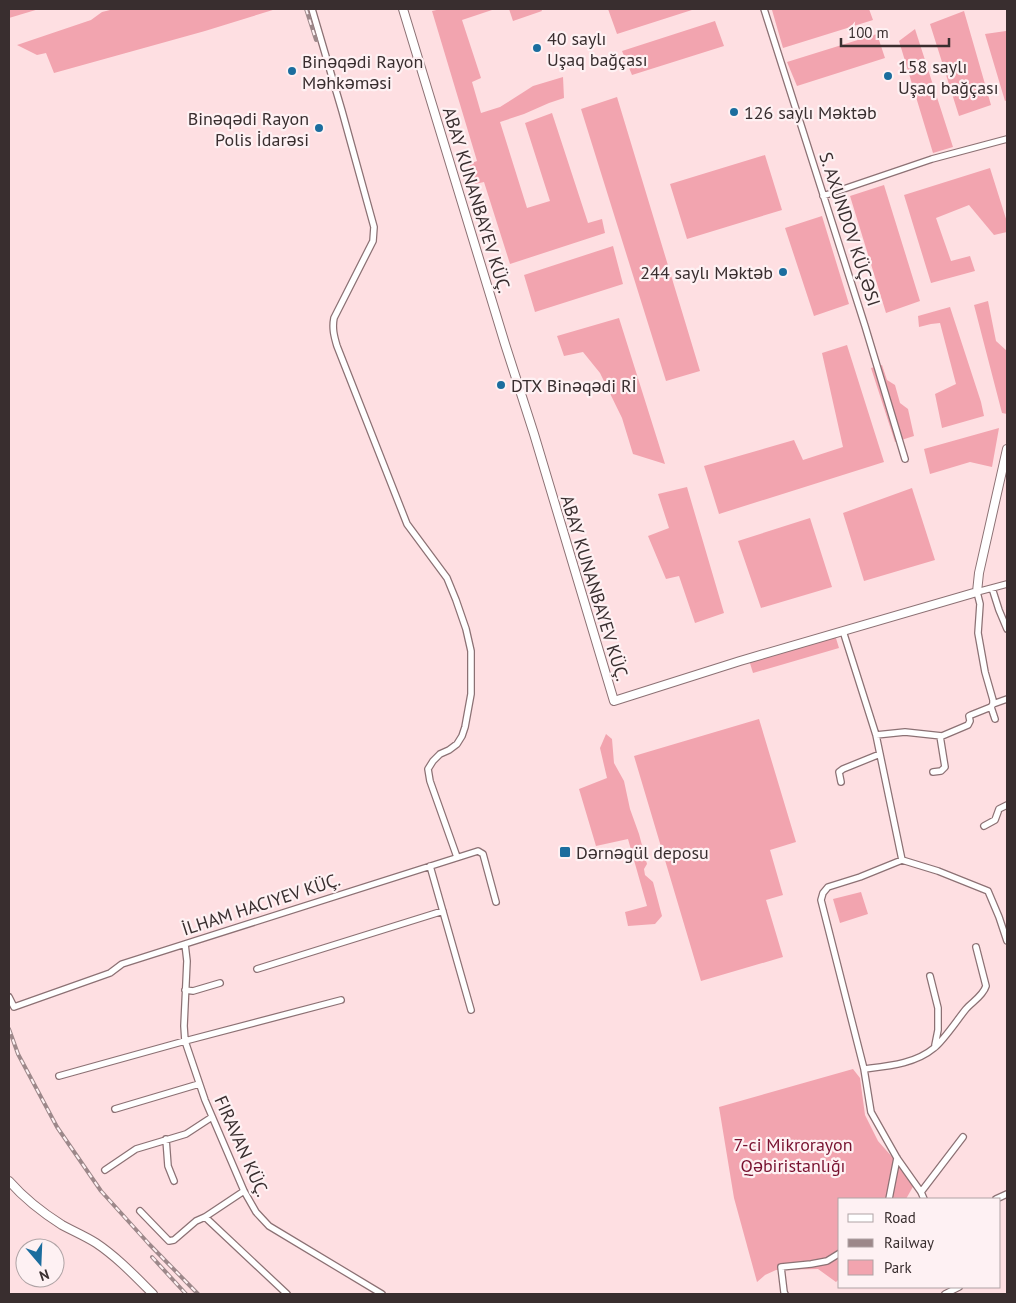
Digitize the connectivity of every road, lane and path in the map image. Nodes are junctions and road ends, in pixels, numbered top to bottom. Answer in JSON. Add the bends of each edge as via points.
{"nodes":[{"id":1,"x":312,"y":9,"type":"edge"},
{"id":2,"x":403,"y":9,"type":"edge"},
{"id":3,"x":764,"y":9,"type":"edge"},
{"id":4,"x":1007,"y":139,"type":"edge"},
{"id":5,"x":824,"y":196,"type":"junction"},
{"id":6,"x":1007,"y":449,"type":"edge"},
{"id":7,"x":905,"y":459,"type":"dead end"},
{"id":8,"x":1007,"y":584,"type":"edge"},
{"id":9,"x":992,"y":588,"type":"junction"},
{"id":10,"x":977,"y":592,"type":"junction"},
{"id":11,"x":1007,"y":629,"type":"edge"},
{"id":12,"x":842,"y":631,"type":"junction"},
{"id":13,"x":1007,"y":699,"type":"edge"},
{"id":14,"x":992,"y":705,"type":"junction"},
{"id":15,"x":994,"y":720,"type":"dead end"},
{"id":16,"x":876,"y":736,"type":"junction"},
{"id":17,"x":940,"y":736,"type":"junction"},
{"id":18,"x":880,"y":754,"type":"junction"},
{"id":19,"x":933,"y":772,"type":"dead end"},
{"id":20,"x":841,"y":782,"type":"dead end"},
{"id":21,"x":1007,"y":805,"type":"edge"},
{"id":22,"x":984,"y":826,"type":"dead end"},
{"id":23,"x":457,"y":857,"type":"junction"},
{"id":24,"x":902,"y":860,"type":"junction"},
{"id":25,"x":430,"y":866,"type":"junction"},
{"id":26,"x":496,"y":902,"type":"dead end"},
{"id":27,"x":443,"y":911,"type":"junction"},
{"id":28,"x":1007,"y":941,"type":"edge"},
{"id":29,"x":185,"y":944,"type":"junction"},
{"id":30,"x":976,"y":947,"type":"dead end"},
{"id":31,"x":257,"y":969,"type":"dead end"},
{"id":32,"x":930,"y":976,"type":"dead end"},
{"id":33,"x":220,"y":983,"type":"dead end"},
{"id":34,"x":185,"y":990,"type":"junction"},
{"id":35,"x":9,"y":997,"type":"edge"},
{"id":36,"x":341,"y":1000,"type":"dead end"},
{"id":37,"x":471,"y":1010,"type":"dead end"},
{"id":38,"x":185,"y":1041,"type":"junction"},
{"id":39,"x":935,"y":1047,"type":"junction"},
{"id":40,"x":864,"y":1069,"type":"junction"},
{"id":41,"x":59,"y":1076,"type":"dead end"},
{"id":42,"x":199,"y":1084,"type":"junction"},
{"id":43,"x":115,"y":1109,"type":"dead end"},
{"id":44,"x":212,"y":1117,"type":"junction"},
{"id":45,"x":963,"y":1137,"type":"dead end"},
{"id":46,"x":166,"y":1140,"type":"junction"},
{"id":47,"x":897,"y":1158,"type":"junction"},
{"id":48,"x":105,"y":1170,"type":"dead end"},
{"id":49,"x":9,"y":1181,"type":"edge"},
{"id":50,"x":174,"y":1181,"type":"dead end"},
{"id":51,"x":244,"y":1191,"type":"junction"},
{"id":52,"x":921,"y":1192,"type":"junction"},
{"id":53,"x":888,"y":1198,"type":"edge"},
{"id":54,"x":924,"y":1198,"type":"edge"},
{"id":55,"x":140,"y":1211,"type":"dead end"},
{"id":56,"x":205,"y":1217,"type":"junction"},
{"id":57,"x":838,"y":1254,"type":"edge"},
{"id":58,"x":957,"y":1288,"type":"edge"},
{"id":59,"x":153,"y":1294,"type":"edge"},
{"id":60,"x":287,"y":1294,"type":"edge"},
{"id":61,"x":382,"y":1294,"type":"edge"},
{"id":62,"x":785,"y":1294,"type":"edge"},
{"id":63,"x":945,"y":1294,"type":"edge"}],
"edges":[{"from":1,"to":23,"type":"street","via":[[374,227],[373,241],[334,318],[333,333],[407,524],[447,578],[471,651],[471,694],[465,728],[457,744],[440,754],[428,769]]},
{"from":2,"to":12,"type":"street","name":"ABAY KUNANBAYEV KÜÇ.","via":[[614,701]]},
{"from":3,"to":5,"type":"street","name":"S. AXUNDOV KÜÇƏSI"},
{"from":4,"to":5,"type":"street","via":[[932,159]]},
{"from":5,"to":7,"type":"street","name":"S. AXUNDOV KÜÇƏSI"},
{"from":6,"to":10,"type":"street","via":[[978,573]]},
{"from":8,"to":9,"type":"street"},
{"from":9,"to":10,"type":"street"},
{"from":9,"to":11,"type":"street"},
{"from":10,"to":12,"type":"street","name":"ABAY KUNANBAYEV KÜÇ."},
{"from":10,"to":14,"type":"street","via":[[980,604],[978,633]]},
{"from":12,"to":16,"type":"street"},
{"from":13,"to":14,"type":"street"},
{"from":14,"to":15,"type":"street"},
{"from":14,"to":17,"type":"street","via":[[971,715],[968,725]]},
{"from":16,"to":17,"type":"street","via":[[905,732]]},
{"from":16,"to":18,"type":"street"},
{"from":17,"to":19,"type":"street","via":[[945,767],[942,771]]},
{"from":18,"to":20,"type":"street","via":[[843,768],[839,772]]},
{"from":18,"to":24,"type":"street"},
{"from":21,"to":22,"type":"street","via":[[999,809],[995,820]]},
{"from":23,"to":25,"type":"street"},
{"from":23,"to":26,"type":"street","via":[[478,851],[483,854]]},
{"from":24,"to":28,"type":"street","via":[[988,890]]},
{"from":24,"to":40,"type":"street","via":[[828,887],[821,900]]},
{"from":25,"to":27,"type":"street"},
{"from":25,"to":29,"type":"street"},
{"from":27,"to":31,"type":"street"},
{"from":27,"to":37,"type":"street"},
{"from":29,"to":34,"type":"street","name":"FIRAVAN KÜÇ."},
{"from":29,"to":35,"type":"street","via":[[122,964],[110,973],[14,1007]]},
{"from":30,"to":39,"type":"street","via":[[986,986],[984,992]]},
{"from":32,"to":39,"type":"street","via":[[938,1008]]},
{"from":33,"to":34,"type":"street","via":[[193,991]]},
{"from":34,"to":38,"type":"street","name":"FIRAVAN KÜÇ."},
{"from":36,"to":38,"type":"street"},
{"from":38,"to":41,"type":"street"},
{"from":38,"to":42,"type":"street","name":"FIRAVAN KÜÇ."},
{"from":39,"to":40,"type":"street","via":[[899,1064]]},
{"from":40,"to":47,"type":"street","via":[[871,1112]]},
{"from":42,"to":43,"type":"street"},
{"from":42,"to":44,"type":"street","name":"FIRAVAN KÜÇ."},
{"from":44,"to":46,"type":"street","via":[[192,1131]]},
{"from":44,"to":51,"type":"street","name":"FIRAVAN KÜÇ."},
{"from":45,"to":52,"type":"street"},
{"from":46,"to":48,"type":"street","via":[[136,1149]]},
{"from":46,"to":50,"type":"street","via":[[168,1166]]},
{"from":47,"to":52,"type":"street"},
{"from":47,"to":53,"type":"street"},
{"from":49,"to":59,"type":"street","via":[[55,1220],[106,1250]]},
{"from":51,"to":56,"type":"street"},
{"from":51,"to":61,"type":"street","name":"FIRAVAN KÜÇ.","via":[[269,1226]]},
{"from":52,"to":54,"type":"street"},
{"from":55,"to":56,"type":"street","via":[[169,1241]]},
{"from":56,"to":60,"type":"street"},
{"from":57,"to":62,"type":"street","via":[[827,1261],[781,1267]]},
{"from":58,"to":63,"type":"street"}]}
